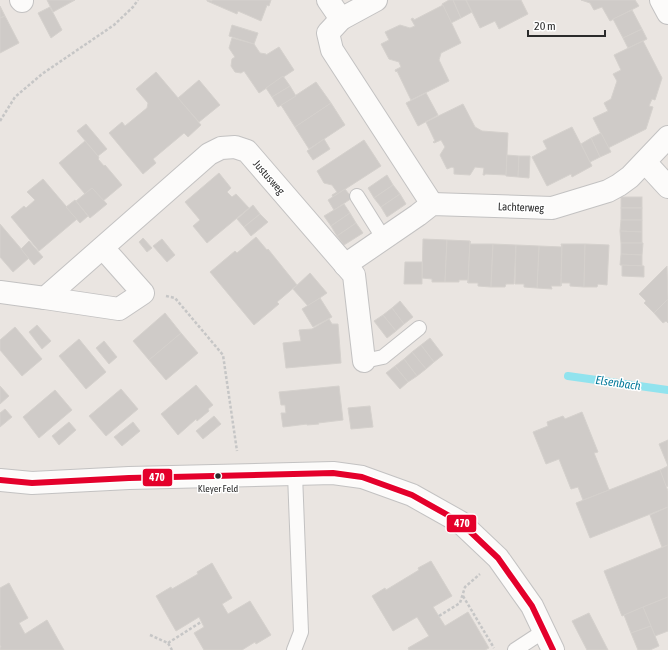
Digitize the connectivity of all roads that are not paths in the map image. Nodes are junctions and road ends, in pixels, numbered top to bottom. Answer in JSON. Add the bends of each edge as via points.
{"nodes":[{"id":1,"x":328,"y":0,"type":"edge"},
{"id":2,"x":376,"y":0,"type":"edge"},
{"id":3,"x":661,"y":0,"type":"edge"},
{"id":4,"x":668,"y":13,"type":"edge"},
{"id":5,"x":341,"y":19,"type":"junction"},
{"id":6,"x":668,"y":137,"type":"edge"},
{"id":7,"x":645,"y":162,"type":"junction"},
{"id":8,"x":668,"y":186,"type":"edge"},
{"id":9,"x":357,"y":196,"type":"dead end"},
{"id":10,"x":432,"y":204,"type":"junction"},
{"id":11,"x":384,"y":239,"type":"junction"},
{"id":12,"x":103,"y":248,"type":"junction"},
{"id":13,"x":345,"y":265,"type":"junction"},
{"id":14,"x":0,"y":292,"type":"edge"},
{"id":15,"x":45,"y":298,"type":"junction"},
{"id":16,"x":419,"y":328,"type":"dead end"},
{"id":17,"x":364,"y":361,"type":"joint"},
{"id":18,"x":295,"y":474,"type":"junction"},
{"id":19,"x":0,"y":480,"type":"edge"},
{"id":20,"x":549,"y":641,"type":"edge"},
{"id":21,"x":294,"y":650,"type":"edge"},
{"id":22,"x":515,"y":650,"type":"edge"}],
"edges":[{"from":1,"to":5,"type":"street"},
{"from":2,"to":5,"type":"street"},
{"from":3,"to":4,"type":"street"},
{"from":5,"to":10,"type":"street","via":[[328,33],[332,50]]},
{"from":6,"to":7,"type":"street","name":"Lachterweg"},
{"from":7,"to":8,"type":"street"},
{"from":7,"to":10,"type":"street","name":"Lachterweg","via":[[619,185],[552,208]]},
{"from":9,"to":11,"type":"lane"},
{"from":10,"to":11,"type":"street"},
{"from":11,"to":13,"type":"street"},
{"from":12,"to":13,"type":"street","name":"Justusweg","via":[[209,154],[221,148],[235,147],[247,151]]},
{"from":12,"to":15,"type":"street","name":"Justusweg"},
{"from":12,"to":15,"type":"street","via":[[143,293],[119,309]]},
{"from":13,"to":17,"type":"street","name":"Justusweg","via":[[354,275]]},
{"from":14,"to":15,"type":"street"},
{"from":16,"to":17,"type":"lane","via":[[384,358]]},
{"from":18,"to":19,"type":"street","via":[[32,483]]},
{"from":18,"to":20,"type":"street","via":[[333,473],[362,477],[412,495],[460,522],[498,558],[532,606]]},
{"from":18,"to":21,"type":"lane","via":[[301,632]]},
{"from":20,"to":22,"type":"lane"}]}
